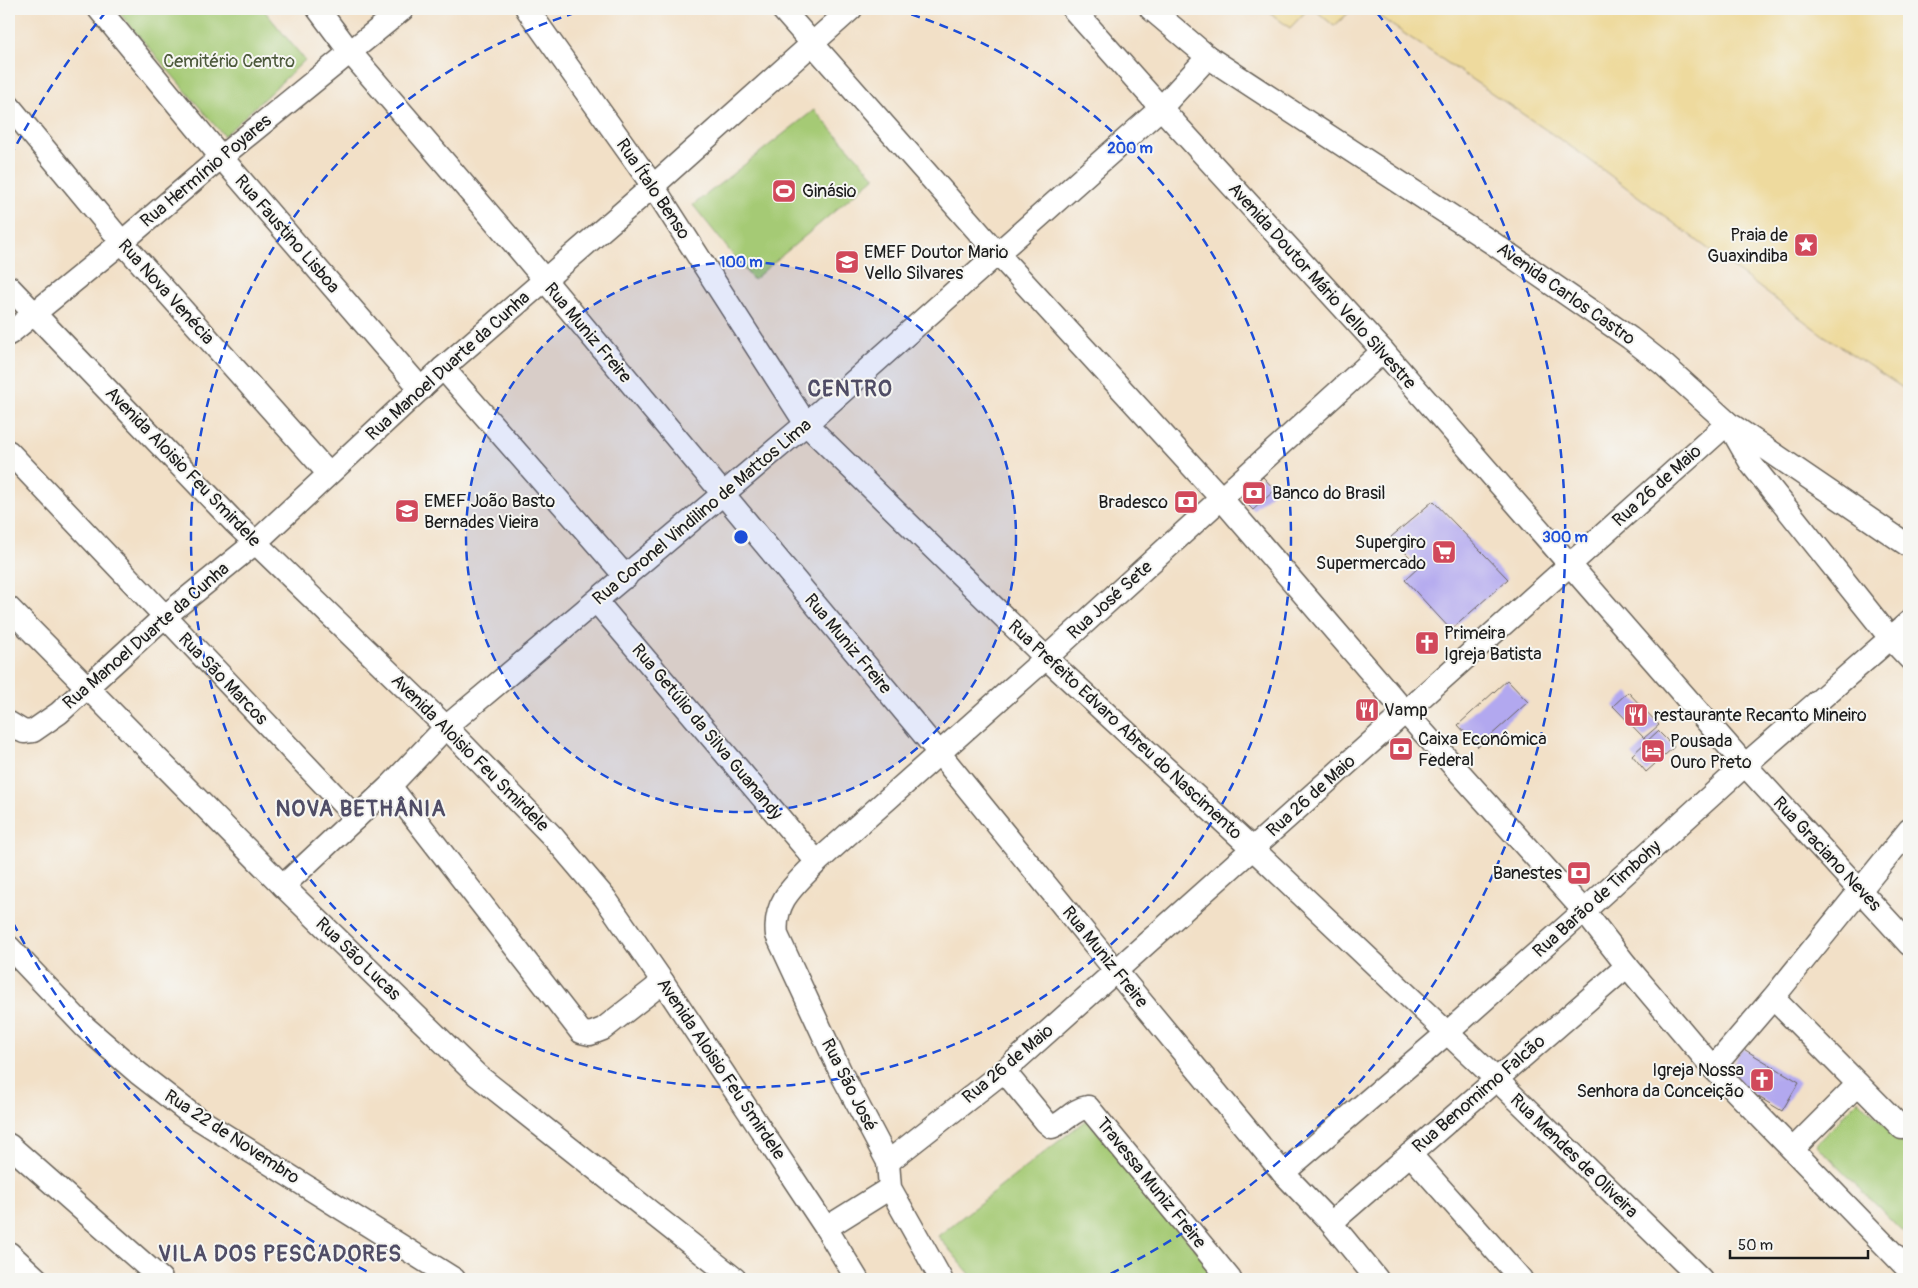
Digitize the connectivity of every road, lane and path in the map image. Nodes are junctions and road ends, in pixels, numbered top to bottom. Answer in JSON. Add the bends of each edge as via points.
{"nodes":[{"id":1,"x":99,"y":9,"type":"edge"},
{"id":2,"x":318,"y":9,"type":"edge"},
{"id":3,"x":403,"y":9,"type":"edge"},
{"id":4,"x":527,"y":9,"type":"edge"},
{"id":5,"x":782,"y":9,"type":"edge"},
{"id":6,"x":851,"y":9,"type":"edge"},
{"id":7,"x":1073,"y":9,"type":"edge"},
{"id":8,"x":1151,"y":9,"type":"edge"},
{"id":9,"x":812,"y":43,"type":"junction"},
{"id":10,"x":350,"y":52,"type":"junction"},
{"id":11,"x":1208,"y":56,"type":"junction"},
{"id":12,"x":9,"y":106,"type":"edge"},
{"id":13,"x":1160,"y":108,"type":"junction"},
{"id":14,"x":221,"y":157,"type":"junction"},
{"id":15,"x":653,"y":186,"type":"junction"},
{"id":16,"x":122,"y":242,"type":"junction"},
{"id":17,"x":998,"y":253,"type":"junction"},
{"id":18,"x":544,"y":280,"type":"junction"},
{"id":19,"x":9,"y":287,"type":"edge"},
{"id":20,"x":34,"y":312,"type":"junction"},
{"id":21,"x":9,"y":334,"type":"edge"},
{"id":22,"x":1383,"y":351,"type":"junction"},
{"id":23,"x":443,"y":368,"type":"junction"},
{"id":24,"x":421,"y":389,"type":"junction"},
{"id":25,"x":1728,"y":422,"type":"junction"},
{"id":26,"x":806,"y":424,"type":"junction"},
{"id":27,"x":9,"y":452,"type":"edge"},
{"id":28,"x":328,"y":473,"type":"junction"},
{"id":29,"x":723,"y":495,"type":"junction"},
{"id":30,"x":1221,"y":498,"type":"junction"},
{"id":31,"x":255,"y":543,"type":"junction"},
{"id":32,"x":1909,"y":546,"type":"edge"},
{"id":33,"x":1569,"y":564,"type":"junction"},
{"id":34,"x":626,"y":577,"type":"junction"},
{"id":35,"x":597,"y":602,"type":"junction"},
{"id":36,"x":9,"y":608,"type":"edge"},
{"id":37,"x":164,"y":617,"type":"junction"},
{"id":38,"x":1909,"y":622,"type":"edge"},
{"id":39,"x":1891,"y":639,"type":"junction"},
{"id":40,"x":1046,"y":658,"type":"junction"},
{"id":41,"x":1909,"y":658,"type":"edge"},
{"id":42,"x":86,"y":687,"type":"junction"},
{"id":43,"x":1405,"y":712,"type":"junction"},
{"id":44,"x":9,"y":723,"type":"edge"},
{"id":45,"x":446,"y":727,"type":"junction"},
{"id":46,"x":940,"y":754,"type":"junction"},
{"id":47,"x":1745,"y":765,"type":"junction"},
{"id":48,"x":390,"y":786,"type":"junction"},
{"id":49,"x":356,"y":818,"type":"junction"},
{"id":50,"x":1909,"y":830,"type":"edge"},
{"id":51,"x":1252,"y":848,"type":"junction"},
{"id":52,"x":817,"y":862,"type":"junction"},
{"id":53,"x":283,"y":886,"type":"junction"},
{"id":54,"x":792,"y":889,"type":"joint"},
{"id":55,"x":1862,"y":891,"type":"junction"},
{"id":56,"x":1584,"y":911,"type":"junction"},
{"id":57,"x":1909,"y":944,"type":"edge"},
{"id":58,"x":9,"y":947,"type":"edge"},
{"id":59,"x":1627,"y":966,"type":"junction"},
{"id":60,"x":1115,"y":970,"type":"junction"},
{"id":61,"x":663,"y":982,"type":"junction"},
{"id":62,"x":1773,"y":998,"type":"junction"},
{"id":63,"x":1447,"y":1033,"type":"junction"},
{"id":64,"x":1713,"y":1068,"type":"junction"},
{"id":65,"x":1004,"y":1071,"type":"junction"},
{"id":66,"x":1496,"y":1079,"type":"junction"},
{"id":67,"x":1858,"y":1084,"type":"junction"},
{"id":68,"x":1902,"y":1128,"type":"dead end"},
{"id":69,"x":9,"y":1145,"type":"edge"},
{"id":70,"x":1793,"y":1149,"type":"junction"},
{"id":71,"x":1410,"y":1154,"type":"junction"},
{"id":72,"x":888,"y":1162,"type":"junction"},
{"id":73,"x":1283,"y":1173,"type":"junction"},
{"id":74,"x":890,"y":1188,"type":"junction"},
{"id":75,"x":1332,"y":1223,"type":"junction"},
{"id":76,"x":826,"y":1228,"type":"junction"},
{"id":77,"x":9,"y":1253,"type":"edge"},
{"id":78,"x":1909,"y":1270,"type":"edge"},
{"id":79,"x":37,"y":1279,"type":"edge"},
{"id":80,"x":161,"y":1279,"type":"edge"},
{"id":81,"x":454,"y":1279,"type":"edge"},
{"id":82,"x":735,"y":1279,"type":"edge"},
{"id":83,"x":857,"y":1279,"type":"edge"},
{"id":84,"x":940,"y":1279,"type":"edge"},
{"id":85,"x":1230,"y":1279,"type":"edge"},
{"id":86,"x":1377,"y":1279,"type":"edge"},
{"id":87,"x":1521,"y":1279,"type":"edge"},
{"id":88,"x":1702,"y":1279,"type":"edge"}],
"edges":[{"from":1,"to":14,"type":"street","name":"Rua Faustino Lisboa"},
{"from":2,"to":10,"type":"street","name":"Rua Muniz Freire"},
{"from":3,"to":10,"type":"street","name":"Rua Hermínio Poyares"},
{"from":4,"to":15,"type":"street","name":"Rua Ítalo Benso"},
{"from":5,"to":9,"type":"street"},
{"from":6,"to":9,"type":"street","name":"Rua Manoel Duarte da Cunha"},
{"from":7,"to":13,"type":"street","name":"Avenida Doutor Mário Vello Silvestre"},
{"from":8,"to":11,"type":"street","name":"Avenida Carlos Castro"},
{"from":9,"to":15,"type":"street","name":"Rua Manoel Duarte da Cunha"},
{"from":9,"to":17,"type":"street"},
{"from":10,"to":14,"type":"street","name":"Rua Hermínio Poyares"},
{"from":10,"to":18,"type":"street","name":"Rua Muniz Freire"},
{"from":11,"to":13,"type":"street","name":"Rua Coronel Vindilino de Mattos Lima"},
{"from":11,"to":25,"type":"street","name":"Avenida Carlos Castro","via":[[1494,244],[1630,338]]},
{"from":12,"to":16,"type":"street","name":"Rua Nova Venécia"},
{"from":13,"to":17,"type":"street","name":"Rua Coronel Vindilino de Mattos Lima"},
{"from":13,"to":22,"type":"street","name":"Avenida Doutor Mário Vello Silvestre"},
{"from":14,"to":16,"type":"street","name":"Rua Hermínio Poyares"},
{"from":14,"to":24,"type":"street","name":"Rua Faustino Lisboa"},
{"from":15,"to":18,"type":"street","name":"Rua Manoel Duarte da Cunha"},
{"from":15,"to":26,"type":"street","name":"Rua Ítalo Benso"},
{"from":16,"to":20,"type":"street","name":"Rua Hermínio Poyares"},
{"from":16,"to":28,"type":"street","name":"Rua Nova Venécia"},
{"from":17,"to":26,"type":"street","name":"Rua Coronel Vindilino de Mattos Lima"},
{"from":17,"to":30,"type":"street"},
{"from":18,"to":23,"type":"street","name":"Rua Manoel Duarte da Cunha"},
{"from":18,"to":29,"type":"street","name":"Rua Muniz Freire"},
{"from":19,"to":20,"type":"street","name":"Avenida Aloisio Feu Smirdele"},
{"from":20,"to":21,"type":"street","name":"Rua Hermínio Poyares"},
{"from":20,"to":31,"type":"street","name":"Avenida Aloisio Feu Smirdele"},
{"from":22,"to":30,"type":"street","name":"Rua José Sete"},
{"from":22,"to":33,"type":"street","name":"Avenida Doutor Mário Vello Silvestre"},
{"from":23,"to":24,"type":"street","name":"Rua Manoel Duarte da Cunha"},
{"from":23,"to":34,"type":"street"},
{"from":24,"to":28,"type":"street","name":"Rua Manoel Duarte da Cunha"},
{"from":25,"to":32,"type":"street"},
{"from":25,"to":33,"type":"street","name":"Rua 26 de Maio"},
{"from":25,"to":39,"type":"street","name":"Avenida Carlos Castro","via":[[1752,465]]},
{"from":26,"to":29,"type":"street","name":"Rua Coronel Vindilino de Mattos Lima"},
{"from":26,"to":40,"type":"street","name":"Rua Prefeito Edvaro Abreu do Nascimento"},
{"from":27,"to":37,"type":"street","name":"Rua São Marcos"},
{"from":28,"to":31,"type":"street","name":"Rua Manoel Duarte da Cunha"},
{"from":29,"to":34,"type":"street","name":"Rua Coronel Vindilino de Mattos Lima"},
{"from":29,"to":46,"type":"street","name":"Rua Muniz Freire"},
{"from":30,"to":40,"type":"street","name":"Rua José Sete"},
{"from":30,"to":43,"type":"street"},
{"from":31,"to":37,"type":"street","name":"Rua Manoel Duarte da Cunha"},
{"from":31,"to":45,"type":"street","name":"Avenida Aloisio Feu Smirdele"},
{"from":33,"to":43,"type":"street","name":"Rua 26 de Maio"},
{"from":33,"to":47,"type":"street","name":"Avenida Doutor Mário Vello Silvestre"},
{"from":34,"to":35,"type":"street","name":"Rua Coronel Vindilino de Mattos Lima"},
{"from":35,"to":45,"type":"street","name":"Rua Coronel Vindilino de Mattos Lima"},
{"from":35,"to":52,"type":"street","name":"Rua Getúlio da Silva Guanandy"},
{"from":36,"to":42,"type":"street","name":"Rua São Lucas"},
{"from":37,"to":42,"type":"street","name":"Rua Manoel Duarte da Cunha"},
{"from":37,"to":49,"type":"street","name":"Rua São Marcos"},
{"from":38,"to":39,"type":"street","name":"Rua Barão de Timbohy"},
{"from":39,"to":41,"type":"street","name":"Avenida Carlos Castro"},
{"from":39,"to":47,"type":"street","name":"Rua Barão de Timbohy"},
{"from":40,"to":46,"type":"street","name":"Rua José Sete"},
{"from":40,"to":51,"type":"street","name":"Rua Prefeito Edvaro Abreu do Nascimento"},
{"from":42,"to":44,"type":"street","name":"Rua Manoel Duarte da Cunha","via":[[33,732],[24,732]]},
{"from":42,"to":53,"type":"street","name":"Rua São Lucas"},
{"from":43,"to":51,"type":"street","name":"Rua 26 de Maio"},
{"from":43,"to":56,"type":"street"},
{"from":45,"to":48,"type":"street","name":"Rua Coronel Vindilino de Mattos Lima"},
{"from":45,"to":61,"type":"street","name":"Avenida Aloisio Feu Smirdele","via":[[554,838],[605,898]]},
{"from":46,"to":52,"type":"street","name":"Rua José Sete"},
{"from":46,"to":60,"type":"street","name":"Rua Muniz Freire"},
{"from":47,"to":55,"type":"street","name":"Rua Graciano Neves"},
{"from":47,"to":56,"type":"street","name":"Rua Barão de Timbohy"},
{"from":48,"to":49,"type":"street","name":"Rua Coronel Vindilino de Mattos Lima"},
{"from":48,"to":61,"type":"street","via":[[581,1032],[590,1034],[603,1029]]},
{"from":49,"to":53,"type":"street","name":"Rua Coronel Vindilino de Mattos Lima"},
{"from":50,"to":55,"type":"street"},
{"from":51,"to":60,"type":"street","name":"Rua 26 de Maio"},
{"from":51,"to":63,"type":"street","name":"Rua Prefeito Edvaro Abreu do Nascimento"},
{"from":52,"to":54,"type":"street","name":"Rua José Sete"},
{"from":53,"to":82,"type":"street","name":"Rua São Lucas","via":[[477,1075]]},
{"from":54,"to":72,"type":"street","name":"Rua São José","via":[[779,910],[777,936],[841,1072]]},
{"from":55,"to":57,"type":"street","name":"Rua Graciano Neves"},
{"from":55,"to":62,"type":"street"},
{"from":56,"to":59,"type":"street"},
{"from":56,"to":63,"type":"street","name":"Rua Barão de Timbohy"},
{"from":58,"to":81,"type":"street","name":"Rua 22 de Novembro","via":[[85,1027],[191,1114]]},
{"from":59,"to":64,"type":"street"},
{"from":59,"to":66,"type":"street","name":"Rua Benomimo Falcão"},
{"from":60,"to":65,"type":"street","name":"Rua 26 de Maio"},
{"from":60,"to":73,"type":"street","name":"Rua Muniz Freire"},
{"from":61,"to":76,"type":"street","name":"Avenida Aloisio Feu Smirdele"},
{"from":62,"to":64,"type":"street"},
{"from":62,"to":67,"type":"street"},
{"from":63,"to":66,"type":"street","name":"Rua Mendes de Oliveira"},
{"from":63,"to":73,"type":"street","name":"Rua Barão de Timbohy"},
{"from":64,"to":70,"type":"street"},
{"from":65,"to":72,"type":"street","name":"Rua 26 de Maio"},
{"from":65,"to":85,"type":"street","name":"Travessa Muniz Freire","via":[[1052,1127],[1059,1125],[1078,1108],[1088,1107]]},
{"from":66,"to":71,"type":"street","name":"Rua Benomimo Falcão"},
{"from":66,"to":88,"type":"street","name":"Rua Mendes de Oliveira"},
{"from":67,"to":68,"type":"street"},
{"from":67,"to":70,"type":"street"},
{"from":69,"to":80,"type":"street"},
{"from":70,"to":78,"type":"street"},
{"from":71,"to":75,"type":"street","name":"Rua Benomimo Falcão"},
{"from":71,"to":87,"type":"street"},
{"from":72,"to":74,"type":"street","name":"Rua São José"},
{"from":73,"to":75,"type":"street","name":"Rua Muniz Freire"},
{"from":74,"to":76,"type":"street"},
{"from":74,"to":84,"type":"street","name":"Rua São José"},
{"from":75,"to":86,"type":"street","name":"Rua Muniz Freire"},
{"from":76,"to":83,"type":"street","name":"Avenida Aloisio Feu Smirdele"},
{"from":77,"to":79,"type":"street"}]}
